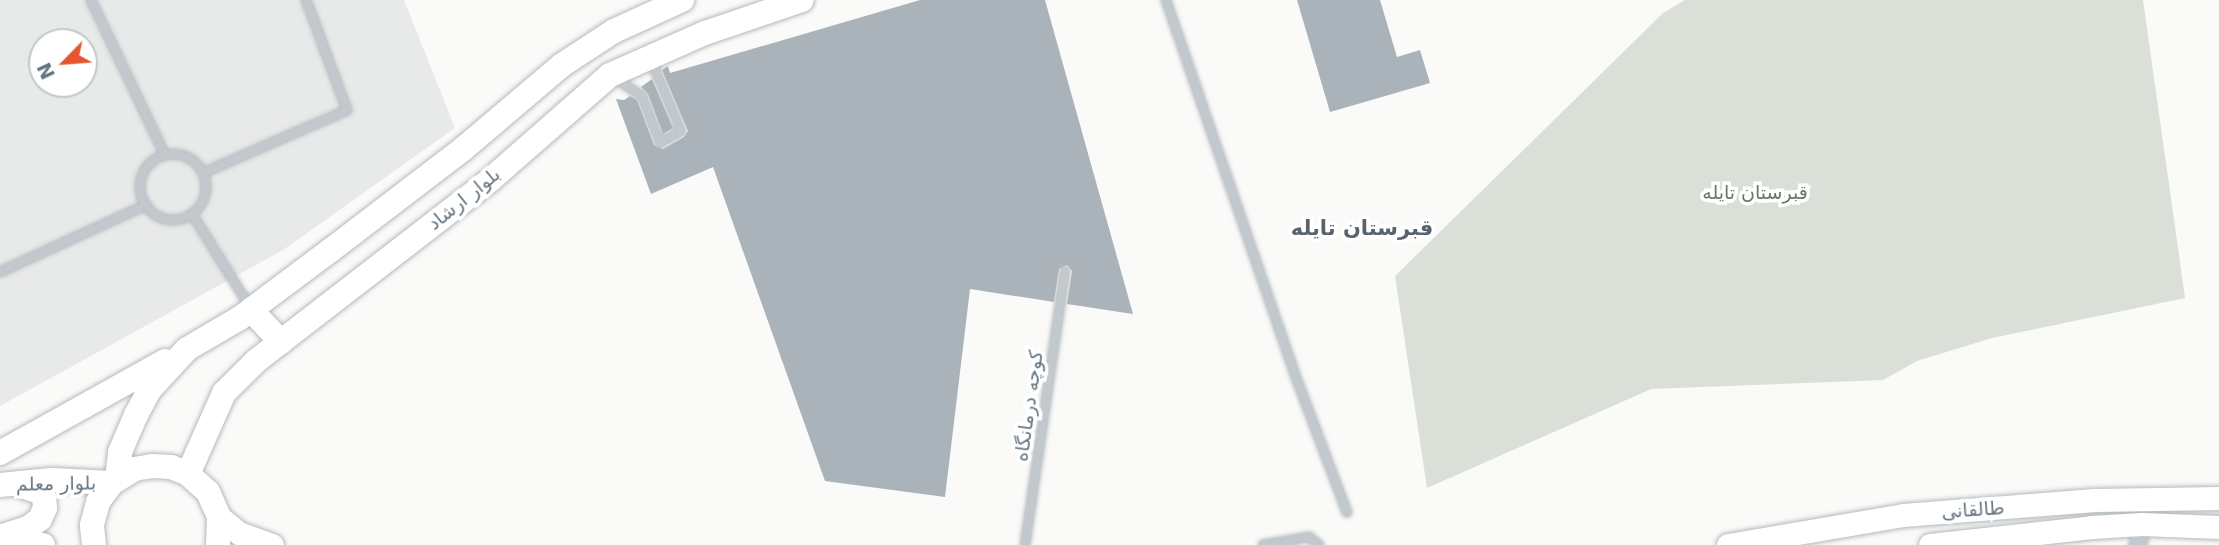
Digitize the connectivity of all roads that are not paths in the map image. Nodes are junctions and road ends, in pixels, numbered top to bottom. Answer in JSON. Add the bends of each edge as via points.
{"nodes":[{"id":1,"x":91,"y":0,"type":"edge"},
{"id":2,"x":306,"y":0,"type":"edge"},
{"id":3,"x":682,"y":0,"type":"edge"},
{"id":4,"x":802,"y":0,"type":"edge"},
{"id":5,"x":1166,"y":0,"type":"edge"},
{"id":6,"x":649,"y":55,"type":"junction"},
{"id":7,"x":610,"y":75,"type":"junction"},
{"id":8,"x":164,"y":155,"type":"junction"},
{"id":9,"x":203,"y":173,"type":"junction"},
{"id":10,"x":146,"y":205,"type":"junction"},
{"id":11,"x":192,"y":214,"type":"junction"},
{"id":12,"x":1065,"y":271,"type":"dead end"},
{"id":13,"x":0,"y":272,"type":"edge"},
{"id":14,"x":251,"y":310,"type":"junction"},
{"id":15,"x":281,"y":342,"type":"junction"},
{"id":16,"x":187,"y":349,"type":"junction"},
{"id":17,"x":0,"y":453,"type":"edge"},
{"id":18,"x":188,"y":474,"type":"junction"},
{"id":19,"x":115,"y":480,"type":"junction"},
{"id":20,"x":7,"y":485,"type":"edge"},
{"id":21,"x":2143,"y":498,"type":"junction"},
{"id":22,"x":2219,"y":498,"type":"edge"},
{"id":23,"x":1347,"y":512,"type":"dead end"},
{"id":24,"x":219,"y":517,"type":"junction"},
{"id":25,"x":2219,"y":527,"type":"edge"},
{"id":26,"x":2140,"y":535,"type":"edge"},
{"id":27,"x":1,"y":536,"type":"edge"},
{"id":28,"x":43,"y":545,"type":"edge"},
{"id":29,"x":94,"y":545,"type":"edge"},
{"id":30,"x":218,"y":545,"type":"edge"},
{"id":31,"x":272,"y":545,"type":"edge"},
{"id":32,"x":1025,"y":545,"type":"edge"},
{"id":33,"x":1263,"y":545,"type":"edge"},
{"id":34,"x":1319,"y":545,"type":"edge"},
{"id":35,"x":1728,"y":545,"type":"edge"},
{"id":36,"x":1930,"y":545,"type":"edge"}],
"edges":[{"from":1,"to":8,"type":"lane"},
{"from":2,"to":9,"type":"lane","via":[[347,110]]},
{"from":3,"to":14,"type":"main road","name":"بلوار ارشاد","via":[[614,31],[562,65],[463,149]]},
{"from":4,"to":6,"type":"main road","name":"بلوار ارشاد"},
{"from":5,"to":23,"type":"lane"},
{"from":6,"to":7,"type":"main road","name":"بلوار ارشاد"},
{"from":6,"to":7,"type":"lane","via":[[681,131],[660,143],[642,96]]},
{"from":7,"to":15,"type":"main road","name":"بلوار ارشاد","via":[[490,180]]},
{"from":8,"to":9,"type":"lane","via":[[187,157]]},
{"from":8,"to":10,"type":"lane","via":[[142,176]]},
{"from":9,"to":11,"type":"lane","via":[[205,195]]},
{"from":10,"to":11,"type":"lane","via":[[172,220]]},
{"from":10,"to":13,"type":"lane"},
{"from":11,"to":14,"type":"lane"},
{"from":12,"to":32,"type":"lane","name":"کوچه درمانگاه"},
{"from":14,"to":15,"type":"main road"},
{"from":14,"to":16,"type":"main road","name":"بلوار ارشاد"},
{"from":15,"to":18,"type":"main road","name":"بلوار ارشاد","via":[[224,393]]},
{"from":16,"to":17,"type":"main road"},
{"from":16,"to":19,"type":"main road","name":"بلوار ارشاد","via":[[150,389],[120,452]]},
{"from":18,"to":19,"type":"main road","via":[[152,466],[134,469]]},
{"from":18,"to":24,"type":"main road","via":[[208,492]]},
{"from":19,"to":20,"type":"main road","name":"بلوار معلم"},
{"from":19,"to":29,"type":"main road","name":"بلوار ارشاد","via":[[98,502],[92,525]]},
{"from":20,"to":27,"type":"main road","via":[[40,492],[45,508],[29,528]]},
{"from":21,"to":22,"type":"main road","name":"طالقانی"},
{"from":21,"to":26,"type":"main road"},
{"from":21,"to":35,"type":"main road","name":"طالقانی","via":[[1903,515]]},
{"from":24,"to":30,"type":"main road"},
{"from":24,"to":31,"type":"main road","via":[[239,533]]},
{"from":25,"to":26,"type":"main road","name":"طالقانی"},
{"from":26,"to":36,"type":"main road","name":"طالقانی"},
{"from":27,"to":28,"type":"main road"},
{"from":33,"to":34,"type":"lane","via":[[1309,537]]}]}
